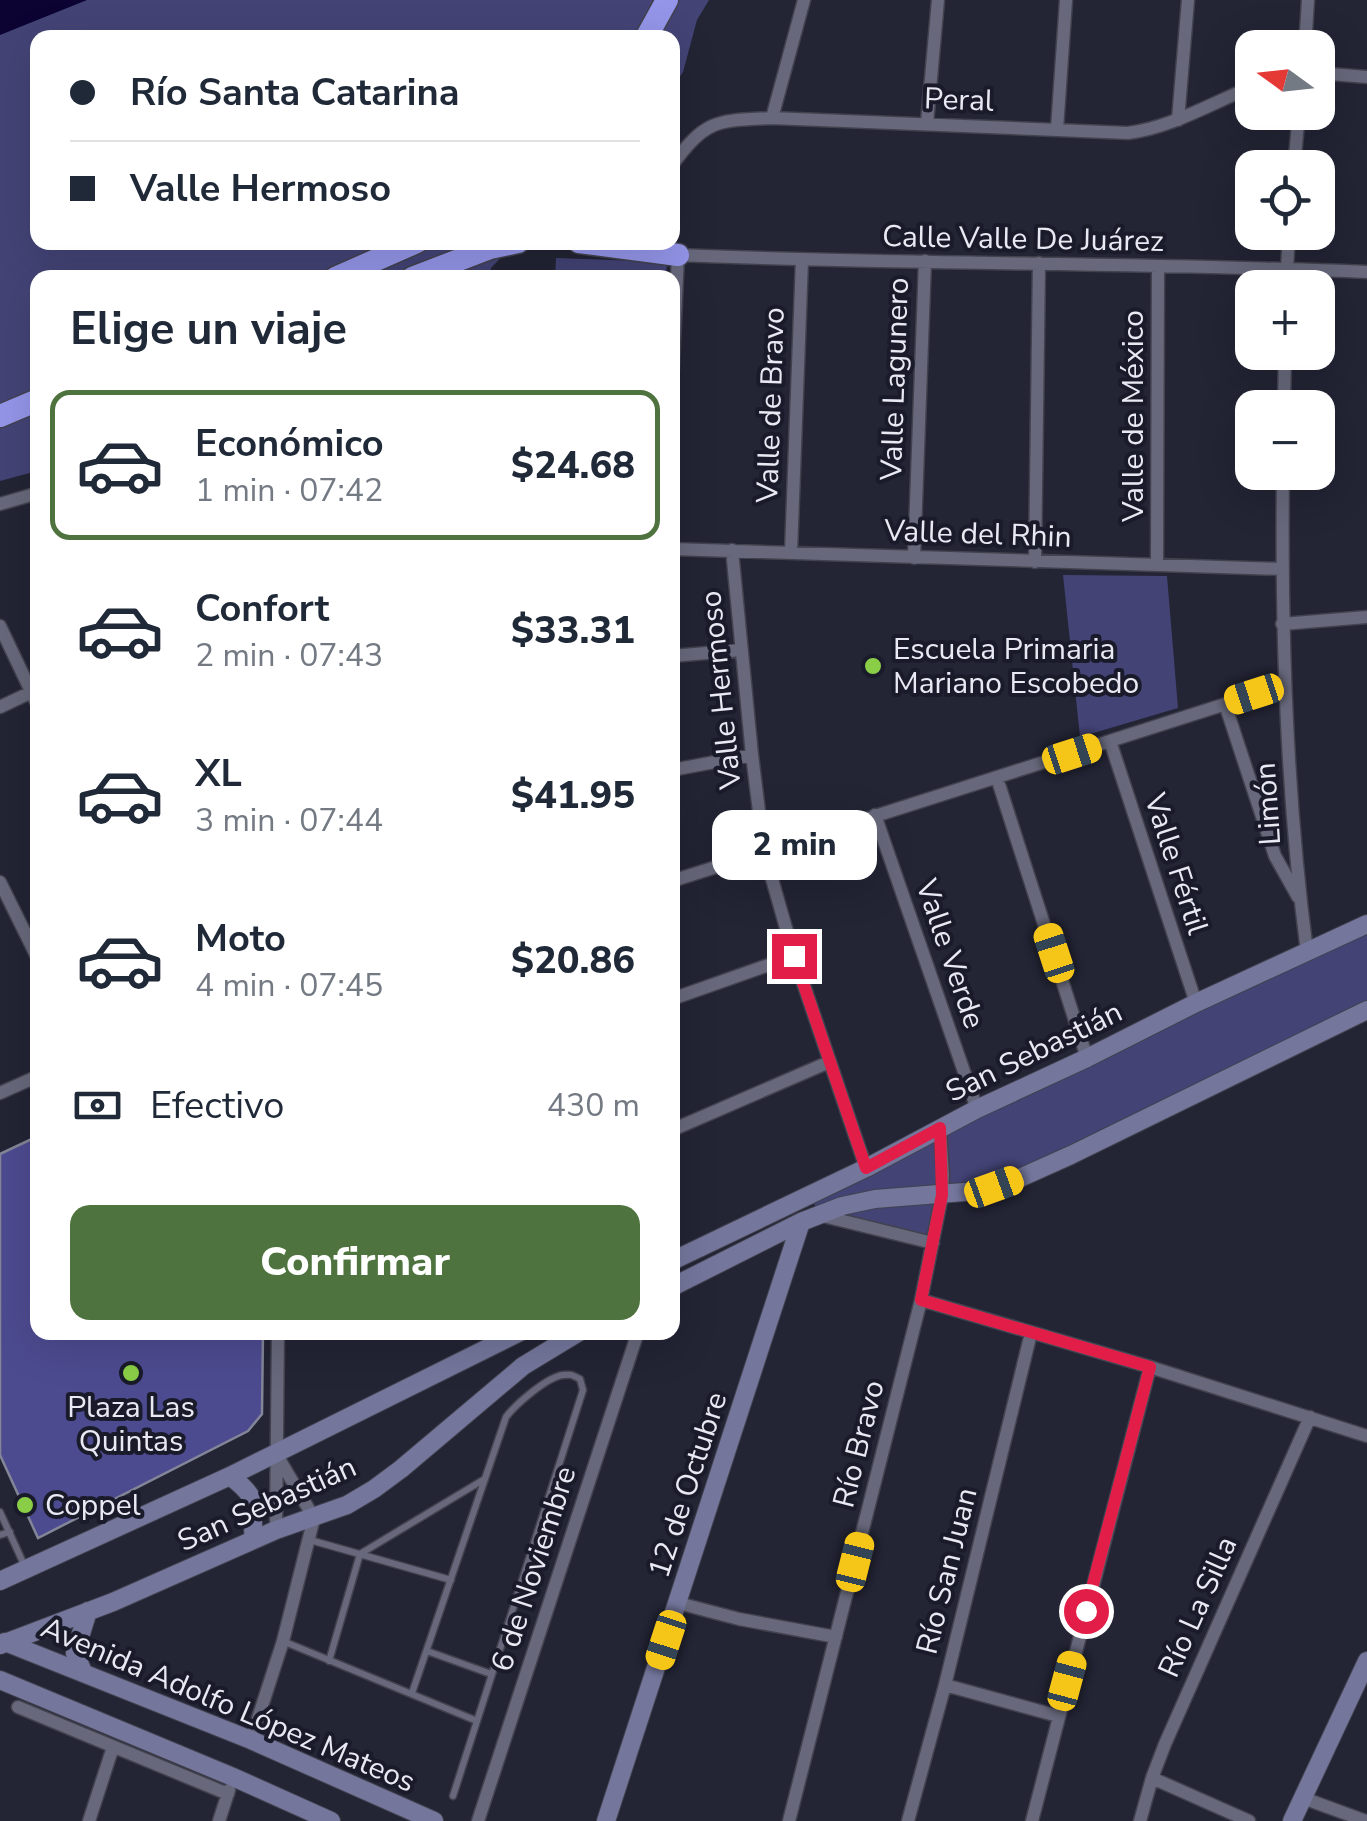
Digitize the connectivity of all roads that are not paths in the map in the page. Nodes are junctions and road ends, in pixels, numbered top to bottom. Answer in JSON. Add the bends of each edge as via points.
{"nodes":[{"id":1,"x":667,"y":0,"type":"edge"},
{"id":2,"x":804,"y":0,"type":"edge"},
{"id":3,"x":938,"y":0,"type":"edge"},
{"id":4,"x":1066,"y":0,"type":"edge"},
{"id":5,"x":1188,"y":0,"type":"edge"},
{"id":6,"x":1308,"y":0,"type":"edge"},
{"id":7,"x":650,"y":30,"type":"edge"},
{"id":8,"x":1306,"y":30,"type":"edge"},
{"id":9,"x":1335,"y":74,"type":"edge"},
{"id":10,"x":1367,"y":77,"type":"edge"},
{"id":11,"x":1235,"y":94,"type":"edge"},
{"id":12,"x":772,"y":118,"type":"junction"},
{"id":13,"x":1178,"y":120,"type":"junction"},
{"id":14,"x":928,"y":124,"type":"junction"},
{"id":15,"x":1057,"y":129,"type":"junction"},
{"id":16,"x":680,"y":155,"type":"edge"},
{"id":17,"x":400,"y":250,"type":"edge"},
{"id":18,"x":485,"y":250,"type":"edge"},
{"id":19,"x":640,"y":250,"type":"edge"},
{"id":20,"x":1288,"y":250,"type":"edge"},
{"id":21,"x":678,"y":255,"type":"junction"},
{"id":22,"x":802,"y":260,"type":"junction"},
{"id":23,"x":924,"y":261,"type":"junction"},
{"id":24,"x":1039,"y":263,"type":"junction"},
{"id":25,"x":1158,"y":267,"type":"junction"},
{"id":26,"x":1286,"y":268,"type":"junction"},
{"id":27,"x":353,"y":270,"type":"edge"},
{"id":28,"x":433,"y":270,"type":"edge"},
{"id":29,"x":677,"y":270,"type":"edge"},
{"id":30,"x":1367,"y":272,"type":"edge"},
{"id":31,"x":30,"y":403,"type":"edge"},
{"id":32,"x":0,"y":416,"type":"edge"},
{"id":33,"x":1283,"y":490,"type":"edge"},
{"id":34,"x":30,"y":495,"type":"edge"},
{"id":35,"x":0,"y":504,"type":"edge"},
{"id":36,"x":680,"y":549,"type":"edge"},
{"id":37,"x":732,"y":550,"type":"junction"},
{"id":38,"x":791,"y":552,"type":"junction"},
{"id":39,"x":914,"y":558,"type":"junction"},
{"id":40,"x":1035,"y":562,"type":"junction"},
{"id":41,"x":1157,"y":565,"type":"junction"},
{"id":42,"x":1282,"y":569,"type":"junction"},
{"id":43,"x":1367,"y":616,"type":"edge"},
{"id":44,"x":1282,"y":624,"type":"junction"},
{"id":45,"x":0,"y":626,"type":"edge"},
{"id":46,"x":741,"y":650,"type":"junction"},
{"id":47,"x":680,"y":655,"type":"edge"},
{"id":48,"x":30,"y":683,"type":"edge"},
{"id":49,"x":1284,"y":685,"type":"junction"},
{"id":50,"x":30,"y":693,"type":"edge"},
{"id":51,"x":1224,"y":704,"type":"junction"},
{"id":52,"x":0,"y":706,"type":"edge"},
{"id":53,"x":1110,"y":741,"type":"junction"},
{"id":54,"x":752,"y":754,"type":"junction"},
{"id":55,"x":680,"y":768,"type":"edge"},
{"id":56,"x":997,"y":778,"type":"junction"},
{"id":57,"x":875,"y":814,"type":"junction"},
{"id":58,"x":764,"y":852,"type":"junction"},
{"id":59,"x":680,"y":878,"type":"edge"},
{"id":60,"x":0,"y":882,"type":"edge"},
{"id":61,"x":1300,"y":898,"type":"junction"},
{"id":62,"x":1367,"y":924,"type":"edge"},
{"id":63,"x":30,"y":943,"type":"edge"},
{"id":64,"x":1306,"y":952,"type":"junction"},
{"id":65,"x":794,"y":956,"type":"junction"},
{"id":66,"x":680,"y":996,"type":"edge"},
{"id":67,"x":1196,"y":1003,"type":"junction"},
{"id":68,"x":1367,"y":1010,"type":"edge"},
{"id":69,"x":1088,"y":1058,"type":"junction"},
{"id":70,"x":830,"y":1062,"type":"junction"},
{"id":71,"x":30,"y":1080,"type":"edge"},
{"id":72,"x":0,"y":1094,"type":"edge"},
{"id":73,"x":977,"y":1110,"type":"junction"},
{"id":74,"x":680,"y":1127,"type":"edge"},
{"id":75,"x":940,"y":1128,"type":"junction"},
{"id":76,"x":866,"y":1168,"type":"junction"},
{"id":77,"x":942,"y":1195,"type":"junction"},
{"id":78,"x":810,"y":1218,"type":"junction"},
{"id":79,"x":933,"y":1243,"type":"junction"},
{"id":80,"x":680,"y":1257,"type":"edge"},
{"id":81,"x":680,"y":1283,"type":"edge"},
{"id":82,"x":921,"y":1300,"type":"junction"},
{"id":83,"x":1032,"y":1333,"type":"junction"},
{"id":84,"x":278,"y":1340,"type":"edge"},
{"id":85,"x":504,"y":1340,"type":"edge"},
{"id":86,"x":566,"y":1340,"type":"edge"},
{"id":87,"x":635,"y":1340,"type":"edge"},
{"id":88,"x":1150,"y":1367,"type":"junction"},
{"id":89,"x":1310,"y":1417,"type":"junction"},
{"id":90,"x":1367,"y":1436,"type":"edge"},
{"id":91,"x":276,"y":1452,"type":"junction"},
{"id":92,"x":230,"y":1476,"type":"junction"},
{"id":93,"x":484,"y":1479,"type":"junction"},
{"id":94,"x":0,"y":1512,"type":"edge"},
{"id":95,"x":314,"y":1518,"type":"junction"},
{"id":96,"x":276,"y":1530,"type":"junction"},
{"id":97,"x":10,"y":1532,"type":"junction"},
{"id":98,"x":0,"y":1535,"type":"edge"},
{"id":99,"x":254,"y":1539,"type":"junction"},
{"id":100,"x":310,"y":1540,"type":"junction"},
{"id":101,"x":360,"y":1554,"type":"junction"},
{"id":102,"x":27,"y":1570,"type":"junction"},
{"id":103,"x":450,"y":1580,"type":"junction"},
{"id":104,"x":0,"y":1581,"type":"edge"},
{"id":105,"x":678,"y":1603,"type":"junction"},
{"id":106,"x":88,"y":1611,"type":"junction"},
{"id":107,"x":836,"y":1637,"type":"junction"},
{"id":108,"x":2,"y":1642,"type":"edge"},
{"id":109,"x":283,"y":1642,"type":"junction"},
{"id":110,"x":427,"y":1651,"type":"junction"},
{"id":111,"x":329,"y":1661,"type":"junction"},
{"id":112,"x":1367,"y":1661,"type":"edge"},
{"id":113,"x":83,"y":1672,"type":"junction"},
{"id":114,"x":491,"y":1674,"type":"junction"},
{"id":115,"x":0,"y":1680,"type":"edge"},
{"id":116,"x":944,"y":1686,"type":"junction"},
{"id":117,"x":412,"y":1693,"type":"junction"},
{"id":118,"x":18,"y":1706,"type":"dead end"},
{"id":119,"x":1058,"y":1716,"type":"junction"},
{"id":120,"x":477,"y":1721,"type":"junction"},
{"id":121,"x":251,"y":1740,"type":"junction"},
{"id":122,"x":113,"y":1746,"type":"junction"},
{"id":123,"x":1152,"y":1778,"type":"junction"},
{"id":124,"x":230,"y":1786,"type":"junction"},
{"id":125,"x":454,"y":1796,"type":"dead end"},
{"id":126,"x":1303,"y":1798,"type":"junction"},
{"id":127,"x":89,"y":1821,"type":"edge"},
{"id":128,"x":219,"y":1821,"type":"edge"},
{"id":129,"x":332,"y":1821,"type":"edge"},
{"id":130,"x":434,"y":1821,"type":"edge"},
{"id":131,"x":478,"y":1821,"type":"edge"},
{"id":132,"x":606,"y":1821,"type":"edge"},
{"id":133,"x":789,"y":1821,"type":"edge"},
{"id":134,"x":908,"y":1821,"type":"edge"},
{"id":135,"x":1032,"y":1821,"type":"edge"},
{"id":136,"x":1140,"y":1821,"type":"edge"},
{"id":137,"x":1249,"y":1821,"type":"edge"},
{"id":138,"x":1292,"y":1821,"type":"edge"},
{"id":139,"x":1366,"y":1821,"type":"edge"}],
"edges":[{"from":1,"to":7,"type":"highway"},
{"from":2,"to":12,"type":"street"},
{"from":3,"to":14,"type":"street"},
{"from":4,"to":15,"type":"street"},
{"from":5,"to":13,"type":"street"},
{"from":6,"to":8,"type":"street"},
{"from":9,"to":10,"type":"street"},
{"from":11,"to":13,"type":"street","name":"Peral"},
{"from":12,"to":14,"type":"street","name":"Peral"},
{"from":12,"to":16,"type":"street","name":"Peral","via":[[708,126]]},
{"from":13,"to":15,"type":"street","name":"Peral","via":[[1128,133]]},
{"from":14,"to":15,"type":"street","name":"Peral"},
{"from":17,"to":27,"type":"highway"},
{"from":18,"to":28,"type":"highway"},
{"from":19,"to":21,"type":"highway"},
{"from":20,"to":26,"type":"street"},
{"from":21,"to":22,"type":"street","name":"Calle Valle De Juárez"},
{"from":21,"to":29,"type":"street"},
{"from":22,"to":23,"type":"street","name":"Calle Valle De Juárez"},
{"from":22,"to":38,"type":"street","name":"Valle de Bravo"},
{"from":23,"to":24,"type":"street","name":"Calle Valle De Juárez"},
{"from":23,"to":39,"type":"street","name":"Valle Lagunero"},
{"from":24,"to":25,"type":"street","name":"Calle Valle De Juárez"},
{"from":24,"to":40,"type":"street"},
{"from":25,"to":26,"type":"street","name":"Calle Valle De Juárez"},
{"from":25,"to":41,"type":"street","name":"Valle de México"},
{"from":26,"to":30,"type":"street","name":"Calle Valle De Juárez"},
{"from":31,"to":32,"type":"highway"},
{"from":33,"to":42,"type":"street","name":"Limón"},
{"from":34,"to":35,"type":"street"},
{"from":36,"to":37,"type":"street","name":"Valle del Rhin"},
{"from":37,"to":38,"type":"street","name":"Valle del Rhin"},
{"from":37,"to":46,"type":"street","name":"Valle Hermoso"},
{"from":38,"to":39,"type":"street","name":"Valle del Rhin"},
{"from":39,"to":40,"type":"street","name":"Valle del Rhin"},
{"from":40,"to":41,"type":"street","name":"Valle del Rhin"},
{"from":41,"to":42,"type":"street","name":"Valle del Rhin"},
{"from":42,"to":44,"type":"street","name":"Limón"},
{"from":43,"to":44,"type":"street"},
{"from":44,"to":49,"type":"street","name":"Limón"},
{"from":45,"to":48,"type":"street"},
{"from":46,"to":47,"type":"street"},
{"from":46,"to":54,"type":"street","name":"Valle Hermoso"},
{"from":49,"to":51,"type":"street"},
{"from":49,"to":61,"type":"street","name":"Limón"},
{"from":50,"to":52,"type":"street"},
{"from":51,"to":53,"type":"street"},
{"from":51,"to":61,"type":"street","via":[[1275,856]]},
{"from":53,"to":56,"type":"street"},
{"from":53,"to":67,"type":"street","name":"Valle Fértil"},
{"from":54,"to":55,"type":"street"},
{"from":54,"to":58,"type":"street","name":"Valle Hermoso"},
{"from":56,"to":57,"type":"street"},
{"from":56,"to":69,"type":"street"},
{"from":57,"to":58,"type":"street"},
{"from":57,"to":73,"type":"street","name":"Valle Verde"},
{"from":58,"to":59,"type":"street"},
{"from":58,"to":65,"type":"street","name":"Valle Hermoso"},
{"from":60,"to":63,"type":"street"},
{"from":61,"to":64,"type":"street","name":"Limón"},
{"from":62,"to":64,"type":"main road","name":"San Sebastián"},
{"from":64,"to":67,"type":"main road","name":"San Sebastián"},
{"from":65,"to":66,"type":"street"},
{"from":65,"to":70,"type":"street","name":"Valle Hermoso"},
{"from":67,"to":69,"type":"main road","name":"San Sebastián"},
{"from":68,"to":77,"type":"main road","via":[[1036,1171],[994,1187]]},
{"from":69,"to":73,"type":"main road","name":"San Sebastián"},
{"from":70,"to":74,"type":"street"},
{"from":70,"to":76,"type":"street","name":"Valle Hermoso"},
{"from":71,"to":72,"type":"street"},
{"from":73,"to":75,"type":"main road","name":"San Sebastián"},
{"from":75,"to":76,"type":"main road","name":"San Sebastián"},
{"from":75,"to":77,"type":"street","name":"Río Bravo"},
{"from":76,"to":80,"type":"main road","name":"San Sebastián"},
{"from":77,"to":78,"type":"main road","via":[[858,1202]]},
{"from":77,"to":79,"type":"street","name":"Río Bravo"},
{"from":78,"to":79,"type":"street"},
{"from":78,"to":81,"type":"main road"},
{"from":78,"to":105,"type":"main road","name":"12 de Octubre"},
{"from":79,"to":82,"type":"street","name":"Río Bravo"},
{"from":82,"to":83,"type":"street"},
{"from":82,"to":107,"type":"street","name":"Río Bravo"},
{"from":83,"to":88,"type":"street"},
{"from":83,"to":116,"type":"street","name":"Río San Juan"},
{"from":84,"to":91,"type":"street"},
{"from":85,"to":91,"type":"main road","name":"San Sebastián"},
{"from":86,"to":95,"type":"main road","name":"San Sebastián","via":[[523,1366],[374,1490]]},
{"from":87,"to":131,"type":"street","name":"6 de Noviembre"},
{"from":88,"to":89,"type":"street"},
{"from":88,"to":119,"type":"street"},
{"from":89,"to":90,"type":"street"},
{"from":89,"to":123,"type":"street","name":"Río La Silla"},
{"from":91,"to":92,"type":"main road","name":"San Sebastián"},
{"from":91,"to":95,"type":"street"},
{"from":91,"to":96,"type":"street"},
{"from":92,"to":99,"type":"main road","via":[[252,1494]]},
{"from":92,"to":102,"type":"main road","name":"San Sebastián"},
{"from":93,"to":101,"type":"lane"},
{"from":93,"to":103,"type":"lane"},
{"from":93,"to":114,"type":"lane","via":[[515,1405],[558,1375],[580,1379],[583,1390]]},
{"from":94,"to":97,"type":"lane"},
{"from":95,"to":96,"type":"main road","name":"San Sebastián"},
{"from":95,"to":100,"type":"street"},
{"from":96,"to":99,"type":"main road","name":"San Sebastián"},
{"from":97,"to":98,"type":"lane"},
{"from":97,"to":102,"type":"lane"},
{"from":99,"to":106,"type":"main road","name":"San Sebastián"},
{"from":100,"to":101,"type":"lane"},
{"from":100,"to":109,"type":"street"},
{"from":101,"to":103,"type":"lane"},
{"from":101,"to":111,"type":"lane"},
{"from":102,"to":104,"type":"main road","name":"San Sebastián"},
{"from":103,"to":110,"type":"lane"},
{"from":105,"to":107,"type":"street"},
{"from":105,"to":132,"type":"main road","name":"12 de Octubre"},
{"from":106,"to":108,"type":"main road","name":"San Sebastián"},
{"from":106,"to":113,"type":"main road","via":[[76,1653]]},
{"from":107,"to":133,"type":"street","name":"Río Bravo"},
{"from":108,"to":113,"type":"main road","name":"Avenida Adolfo López Mateos"},
{"from":109,"to":111,"type":"lane"},
{"from":109,"to":121,"type":"street"},
{"from":110,"to":114,"type":"lane"},
{"from":110,"to":117,"type":"lane"},
{"from":111,"to":117,"type":"lane"},
{"from":112,"to":126,"type":"main road"},
{"from":113,"to":121,"type":"main road","name":"Avenida Adolfo López Mateos"},
{"from":114,"to":120,"type":"lane"},
{"from":115,"to":124,"type":"main road"},
{"from":116,"to":119,"type":"street"},
{"from":116,"to":134,"type":"street","name":"Río San Juan"},
{"from":117,"to":120,"type":"lane"},
{"from":118,"to":122,"type":"street"},
{"from":119,"to":135,"type":"street"},
{"from":120,"to":125,"type":"lane"},
{"from":121,"to":130,"type":"main road","name":"Avenida Adolfo López Mateos"},
{"from":122,"to":124,"type":"street"},
{"from":122,"to":127,"type":"street"},
{"from":123,"to":136,"type":"street","name":"Río La Silla"},
{"from":123,"to":137,"type":"street"},
{"from":124,"to":128,"type":"street"},
{"from":124,"to":129,"type":"main road"},
{"from":126,"to":138,"type":"main road"},
{"from":126,"to":139,"type":"street"}]}
